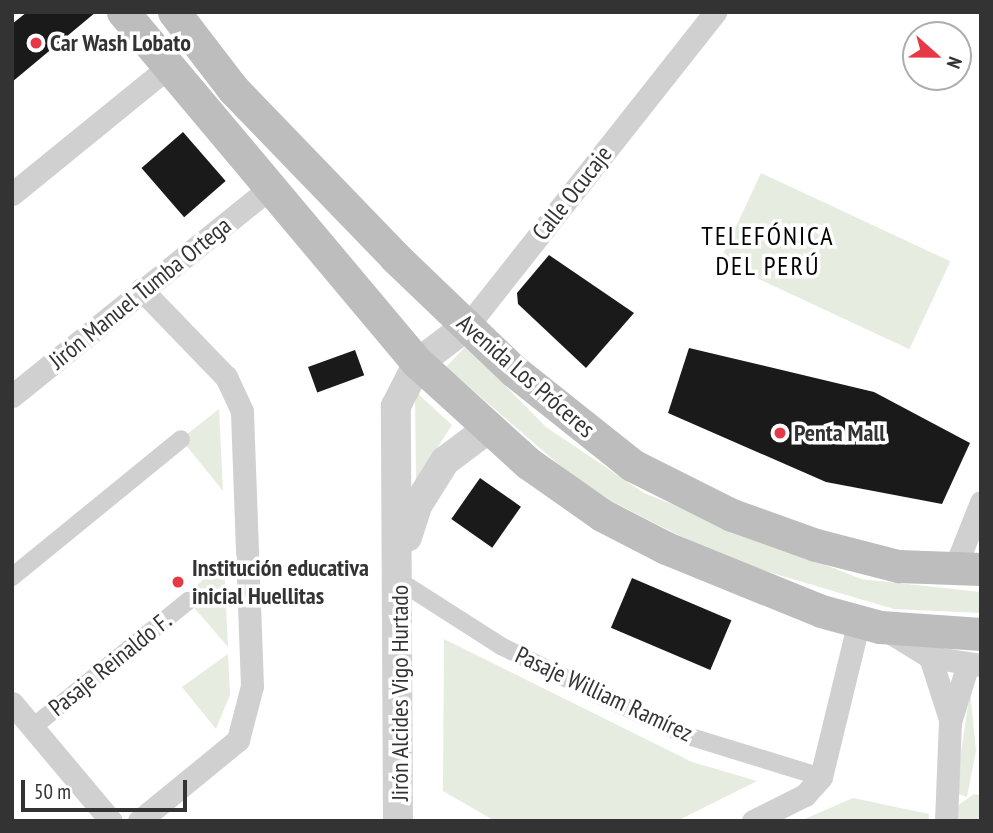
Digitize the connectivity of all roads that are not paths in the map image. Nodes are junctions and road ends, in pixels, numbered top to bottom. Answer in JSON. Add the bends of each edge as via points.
{"nodes":[{"id":1,"x":123,"y":12,"type":"edge"},
{"id":2,"x":174,"y":12,"type":"edge"},
{"id":3,"x":715,"y":12,"type":"edge"},
{"id":4,"x":167,"y":68,"type":"junction"},
{"id":5,"x":267,"y":190,"type":"junction"},
{"id":6,"x":12,"y":194,"type":"edge"},
{"id":7,"x":141,"y":289,"type":"junction"},
{"id":8,"x":468,"y":325,"type":"junction"},
{"id":9,"x":418,"y":363,"type":"junction"},
{"id":10,"x":12,"y":396,"type":"edge"},
{"id":11,"x":489,"y":428,"type":"junction"},
{"id":12,"x":180,"y":439,"type":"dead end"},
{"id":13,"x":981,"y":502,"type":"edge"},
{"id":14,"x":967,"y":569,"type":"edge"},
{"id":15,"x":401,"y":573,"type":"junction"},
{"id":16,"x":12,"y":577,"type":"edge"},
{"id":17,"x":188,"y":601,"type":"dead end"},
{"id":18,"x":870,"y":624,"type":"junction"},
{"id":19,"x":976,"y":654,"type":"edge"},
{"id":20,"x":930,"y":657,"type":"junction"},
{"id":21,"x":12,"y":703,"type":"edge"},
{"id":22,"x":950,"y":722,"type":"junction"},
{"id":23,"x":33,"y":727,"type":"junction"},
{"id":24,"x":821,"y":777,"type":"junction"},
{"id":25,"x":111,"y":821,"type":"edge"},
{"id":26,"x":139,"y":821,"type":"edge"},
{"id":27,"x":398,"y":821,"type":"edge"},
{"id":28,"x":753,"y":821,"type":"edge"},
{"id":29,"x":946,"y":821,"type":"edge"}],
"edges":[{"from":1,"to":4,"type":"main road"},
{"from":2,"to":8,"type":"main road","name":"Avenida Los Próceres","via":[[233,89]]},
{"from":3,"to":8,"type":"street","name":"Calle Ocucaje"},
{"from":4,"to":5,"type":"main road"},
{"from":4,"to":6,"type":"street"},
{"from":5,"to":7,"type":"street","name":"Jirón Manuel Tumba Ortega"},
{"from":5,"to":9,"type":"main road"},
{"from":7,"to":10,"type":"street","name":"Jirón Manuel Tumba Ortega"},
{"from":7,"to":26,"type":"street","via":[[226,377],[242,411],[252,686],[238,740]]},
{"from":8,"to":9,"type":"street","name":"Calle Ocucaje"},
{"from":8,"to":14,"type":"main road","name":"Avenida Los Próceres","via":[[565,414],[632,465],[693,498],[853,556]]},
{"from":9,"to":11,"type":"main road"},
{"from":9,"to":15,"type":"street","name":"Jirón Alcides Vigo Hurtado","via":[[396,406]]},
{"from":11,"to":15,"type":"street","name":"Jirón Alcides Vigo Hurtado","via":[[445,461],[418,504]]},
{"from":11,"to":18,"type":"main road","via":[[602,515],[710,568]]},
{"from":12,"to":16,"type":"street"},
{"from":13,"to":14,"type":"street"},
{"from":15,"to":24,"type":"street","name":"Pasaje William Ramírez","via":[[501,646],[621,705],[688,736]]},
{"from":15,"to":27,"type":"street","name":"Jirón Alcides Vigo Hurtado"},
{"from":17,"to":23,"type":"street","name":"Pasaje Reinaldo F."},
{"from":18,"to":19,"type":"main road"},
{"from":18,"to":20,"type":"street"},
{"from":18,"to":24,"type":"street"},
{"from":19,"to":20,"type":"street"},
{"from":19,"to":22,"type":"street"},
{"from":20,"to":22,"type":"street"},
{"from":21,"to":23,"type":"street"},
{"from":22,"to":29,"type":"street"},
{"from":23,"to":25,"type":"street"},
{"from":24,"to":28,"type":"street","via":[[805,796]]}]}
